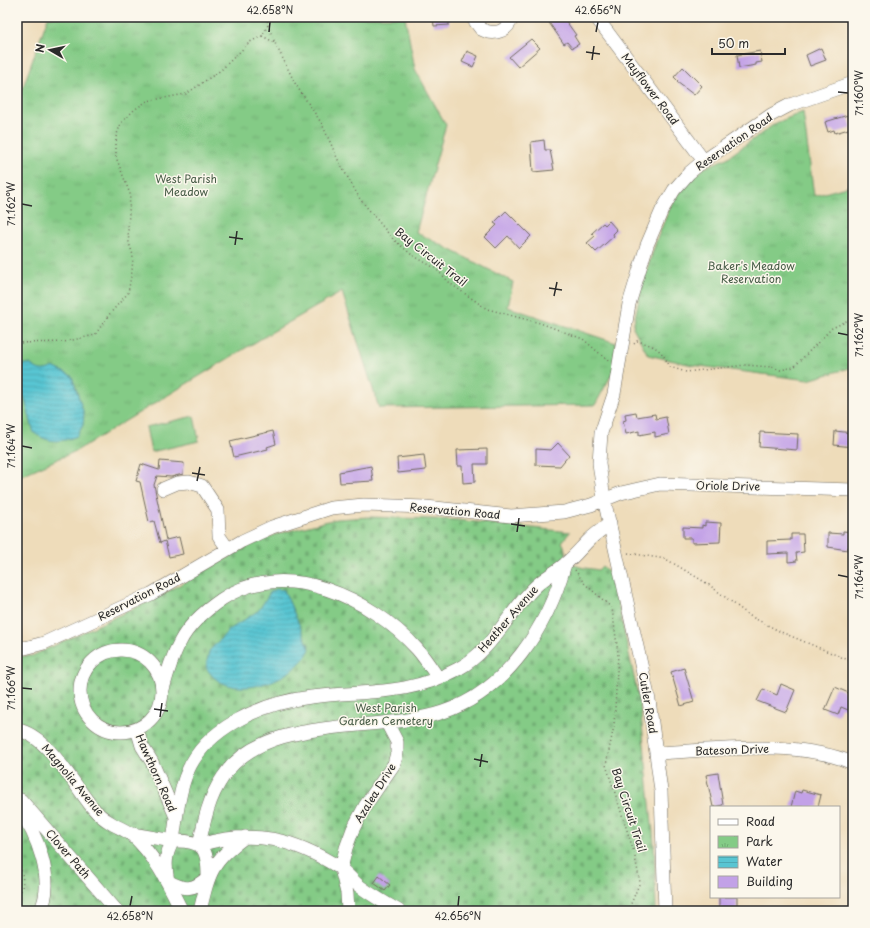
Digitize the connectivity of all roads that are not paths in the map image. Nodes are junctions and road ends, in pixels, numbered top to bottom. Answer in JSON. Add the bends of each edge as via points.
{"nodes":[{"id":1,"x":472,"y":17,"type":"edge"},
{"id":2,"x":512,"y":17,"type":"edge"},
{"id":3,"x":596,"y":17,"type":"edge"},
{"id":4,"x":853,"y":83,"type":"edge"},
{"id":5,"x":704,"y":161,"type":"junction"},
{"id":6,"x":163,"y":489,"type":"dead end"},
{"id":7,"x":853,"y":490,"type":"edge"},
{"id":8,"x":604,"y":499,"type":"junction"},
{"id":9,"x":610,"y":523,"type":"junction"},
{"id":10,"x":228,"y":550,"type":"junction"},
{"id":11,"x":570,"y":567,"type":"junction"},
{"id":12,"x":17,"y":646,"type":"edge"},
{"id":13,"x":438,"y":678,"type":"junction"},
{"id":14,"x":162,"y":693,"type":"junction"},
{"id":15,"x":387,"y":723,"type":"junction"},
{"id":16,"x":136,"y":729,"type":"junction"},
{"id":17,"x":17,"y":730,"type":"edge"},
{"id":18,"x":657,"y":754,"type":"junction"},
{"id":19,"x":853,"y":763,"type":"edge"},
{"id":20,"x":17,"y":798,"type":"edge"},
{"id":21,"x":17,"y":808,"type":"edge"},
{"id":22,"x":176,"y":817,"type":"junction"},
{"id":23,"x":132,"y":834,"type":"junction"},
{"id":24,"x":245,"y":837,"type":"junction"},
{"id":25,"x":173,"y":841,"type":"junction"},
{"id":26,"x":199,"y":845,"type":"junction"},
{"id":27,"x":341,"y":869,"type":"junction"},
{"id":28,"x":208,"y":877,"type":"junction"},
{"id":29,"x":168,"y":881,"type":"junction"},
{"id":30,"x":40,"y":911,"type":"edge"},
{"id":31,"x":117,"y":911,"type":"edge"},
{"id":32,"x":182,"y":911,"type":"edge"},
{"id":33,"x":200,"y":911,"type":"edge"},
{"id":34,"x":348,"y":911,"type":"edge"},
{"id":35,"x":399,"y":911,"type":"edge"},
{"id":36,"x":665,"y":911,"type":"edge"}],
"edges":[{"from":1,"to":2,"type":"street","via":[[480,29],[493,33],[505,28]]},
{"from":3,"to":5,"type":"street","name":"Mayflower Road"},
{"from":4,"to":5,"type":"street","name":"Reservation Road","via":[[790,105]]},
{"from":5,"to":8,"type":"street","name":"Reservation Road","via":[[674,190],[659,217],[647,245],[629,304],[614,394],[601,433],[600,463]]},
{"from":6,"to":10,"type":"street","via":[[177,483],[189,482],[202,486],[218,510],[219,536]]},
{"from":7,"to":8,"type":"street","name":"Oriole Drive","via":[[660,484]]},
{"from":8,"to":9,"type":"street","name":"Cutler Road"},
{"from":8,"to":10,"type":"street","name":"Reservation Road","via":[[564,512],[511,516],[426,507],[332,508],[272,527]]},
{"from":9,"to":11,"type":"street","via":[[590,539]]},
{"from":9,"to":18,"type":"street","name":"Cutler Road","via":[[649,700]]},
{"from":10,"to":12,"type":"street","name":"Reservation Road","via":[[151,594],[44,643],[25,648]]},
{"from":11,"to":13,"type":"street","name":"Heather Avenue","via":[[536,586],[476,657],[459,669]]},
{"from":11,"to":15,"type":"street","name":"Heather Avenue","via":[[536,634],[522,655],[500,677],[485,689],[444,712]]},
{"from":13,"to":14,"type":"street","via":[[417,649],[382,618],[361,605],[317,586],[276,581],[253,585],[230,594],[204,613],[180,640]]},
{"from":13,"to":22,"type":"street","name":"Heather Avenue","via":[[424,685],[376,693],[289,701],[247,715],[216,736],[192,763],[185,777]]},
{"from":14,"to":16,"type":"street","via":[[153,717]]},
{"from":14,"to":16,"type":"street","via":[[161,680],[155,668],[146,658],[134,652],[109,652],[97,658],[88,668],[82,679],[80,692],[89,717],[99,726],[111,731],[124,732]]},
{"from":15,"to":26,"type":"street","name":"Heather Avenue","via":[[312,730],[265,743],[247,753],[223,776],[214,793],[206,812]]},
{"from":15,"to":27,"type":"street","name":"Azalea Drive","via":[[397,742],[394,764],[365,806],[346,848]]},
{"from":16,"to":22,"type":"street","name":"Hawthorn Road"},
{"from":17,"to":23,"type":"street","name":"Magnolia Avenue","via":[[38,739],[93,808],[110,822]]},
{"from":18,"to":19,"type":"street","name":"Bateson Drive","via":[[760,748],[834,755]]},
{"from":18,"to":36,"type":"street","name":"Cutler Road","via":[[661,791]]},
{"from":20,"to":31,"type":"street","name":"Clover Path"},
{"from":21,"to":30,"type":"street","via":[[34,838],[44,864],[47,884]]},
{"from":22,"to":25,"type":"street","name":"Heather Avenue"},
{"from":23,"to":25,"type":"street"},
{"from":23,"to":29,"type":"street","name":"Magnolia Avenue"},
{"from":24,"to":26,"type":"street","via":[[219,839]]},
{"from":24,"to":27,"type":"street","via":[[280,840]]},
{"from":24,"to":28,"type":"street","via":[[219,859]]},
{"from":25,"to":26,"type":"street"},
{"from":25,"to":29,"type":"street","via":[[165,863]]},
{"from":26,"to":28,"type":"street","via":[[208,858]]},
{"from":27,"to":34,"type":"street","name":"Azalea Drive"},
{"from":27,"to":35,"type":"street","via":[[364,889]]},
{"from":28,"to":29,"type":"street","via":[[199,886],[192,887],[178,887]]},
{"from":28,"to":33,"type":"street"},
{"from":29,"to":32,"type":"street","name":"Magnolia Avenue"}]}
